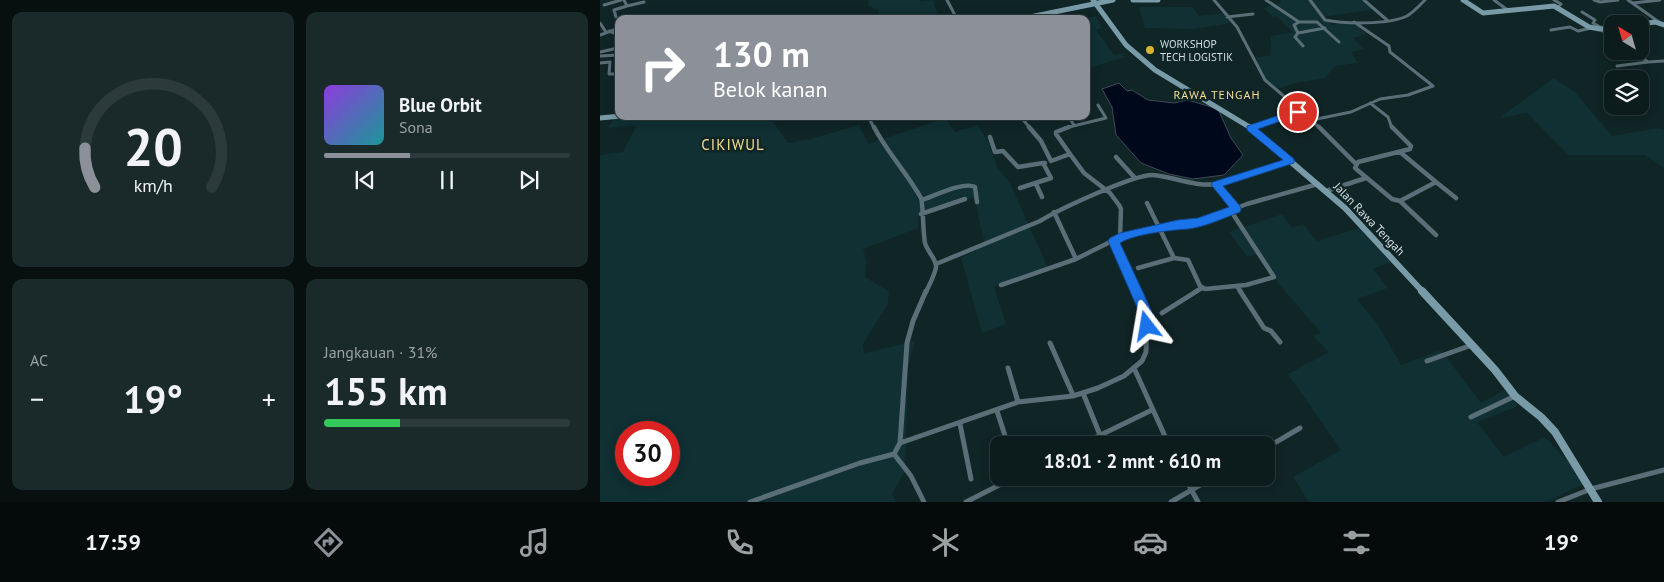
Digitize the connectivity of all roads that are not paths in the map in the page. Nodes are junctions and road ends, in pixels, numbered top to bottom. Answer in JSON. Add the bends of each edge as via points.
{"nodes":[{"id":1,"x":623,"y":0,"type":"edge"},
{"id":2,"x":947,"y":0,"type":"edge"},
{"id":3,"x":1114,"y":0,"type":"edge"},
{"id":4,"x":1133,"y":0,"type":"edge"},
{"id":5,"x":1151,"y":0,"type":"edge"},
{"id":6,"x":1158,"y":0,"type":"edge"},
{"id":7,"x":1214,"y":0,"type":"edge"},
{"id":8,"x":1266,"y":0,"type":"edge"},
{"id":9,"x":1310,"y":0,"type":"edge"},
{"id":10,"x":1364,"y":0,"type":"edge"},
{"id":11,"x":1425,"y":0,"type":"edge"},
{"id":12,"x":1463,"y":0,"type":"edge"},
{"id":13,"x":1494,"y":0,"type":"edge"},
{"id":14,"x":1554,"y":0,"type":"edge"},
{"id":15,"x":1594,"y":0,"type":"edge"},
{"id":16,"x":1618,"y":0,"type":"edge"},
{"id":17,"x":1628,"y":0,"type":"edge"},
{"id":18,"x":1660,"y":0,"type":"edge"},
{"id":19,"x":644,"y":2,"type":"dead end"},
{"id":20,"x":1094,"y":2,"type":"edge"},
{"id":21,"x":1633,"y":3,"type":"junction"},
{"id":22,"x":604,"y":5,"type":"dead end"},
{"id":23,"x":628,"y":6,"type":"junction"},
{"id":24,"x":1558,"y":7,"type":"junction"},
{"id":25,"x":1509,"y":11,"type":"junction"},
{"id":26,"x":1582,"y":12,"type":"dead end"},
{"id":27,"x":1253,"y":14,"type":"dead end"},
{"id":28,"x":615,"y":15,"type":"edge"},
{"id":29,"x":955,"y":15,"type":"edge"},
{"id":30,"x":1037,"y":15,"type":"edge"},
{"id":31,"x":1227,"y":18,"type":"junction"},
{"id":32,"x":1388,"y":20,"type":"junction"},
{"id":33,"x":1299,"y":22,"type":"junction"},
{"id":34,"x":1354,"y":22,"type":"junction"},
{"id":35,"x":600,"y":23,"type":"edge"},
{"id":36,"x":1662,"y":23,"type":"edge"},
{"id":37,"x":1649,"y":24,"type":"edge"},
{"id":38,"x":1592,"y":27,"type":"junction"},
{"id":39,"x":1325,"y":28,"type":"junction"},
{"id":40,"x":615,"y":29,"type":"edge"},
{"id":41,"x":1602,"y":29,"type":"joint"},
{"id":42,"x":1551,"y":30,"type":"dead end"},
{"id":43,"x":608,"y":32,"type":"junction"},
{"id":44,"x":1298,"y":32,"type":"junction"},
{"id":45,"x":600,"y":35,"type":"edge"},
{"id":46,"x":615,"y":36,"type":"edge"},
{"id":47,"x":1339,"y":42,"type":"dead end"},
{"id":48,"x":1304,"y":46,"type":"dead end"},
{"id":49,"x":615,"y":49,"type":"edge"},
{"id":50,"x":600,"y":54,"type":"edge"},
{"id":51,"x":615,"y":54,"type":"edge"},
{"id":52,"x":1645,"y":60,"type":"edge"},
{"id":53,"x":1664,"y":61,"type":"edge"},
{"id":54,"x":1648,"y":62,"type":"junction"},
{"id":55,"x":600,"y":63,"type":"edge"},
{"id":56,"x":1618,"y":66,"type":"dead end"},
{"id":57,"x":615,"y":75,"type":"edge"},
{"id":58,"x":1370,"y":103,"type":"junction"},
{"id":59,"x":1098,"y":105,"type":"dead end"},
{"id":60,"x":1300,"y":111,"type":"junction"},
{"id":61,"x":615,"y":116,"type":"edge"},
{"id":62,"x":600,"y":118,"type":"edge"},
{"id":63,"x":870,"y":120,"type":"edge"},
{"id":64,"x":1023,"y":120,"type":"edge"},
{"id":65,"x":1071,"y":120,"type":"edge"},
{"id":66,"x":1312,"y":120,"type":"junction"},
{"id":67,"x":1074,"y":125,"type":"junction"},
{"id":68,"x":1251,"y":128,"type":"junction"},
{"id":69,"x":990,"y":137,"type":"dead end"},
{"id":70,"x":1400,"y":152,"type":"junction"},
{"id":71,"x":1070,"y":154,"type":"junction"},
{"id":72,"x":1116,"y":157,"type":"dead end"},
{"id":73,"x":1051,"y":161,"type":"junction"},
{"id":74,"x":1290,"y":161,"type":"junction"},
{"id":75,"x":1043,"y":163,"type":"junction"},
{"id":76,"x":1356,"y":164,"type":"junction"},
{"id":77,"x":1136,"y":178,"type":"junction"},
{"id":78,"x":1366,"y":178,"type":"junction"},
{"id":79,"x":1436,"y":182,"type":"junction"},
{"id":80,"x":1036,"y":184,"type":"junction"},
{"id":81,"x":1216,"y":184,"type":"junction"},
{"id":82,"x":1318,"y":184,"type":"junction"},
{"id":83,"x":1020,"y":188,"type":"dead end"},
{"id":84,"x":1107,"y":190,"type":"junction"},
{"id":85,"x":1326,"y":191,"type":"junction"},
{"id":86,"x":1042,"y":197,"type":"dead end"},
{"id":87,"x":965,"y":198,"type":"dead end"},
{"id":88,"x":1456,"y":198,"type":"dead end"},
{"id":89,"x":922,"y":200,"type":"junction"},
{"id":90,"x":1400,"y":201,"type":"junction"},
{"id":91,"x":977,"y":202,"type":"dead end"},
{"id":92,"x":1147,"y":203,"type":"dead end"},
{"id":93,"x":1234,"y":210,"type":"junction"},
{"id":94,"x":1054,"y":212,"type":"junction"},
{"id":95,"x":921,"y":214,"type":"junction"},
{"id":96,"x":1159,"y":229,"type":"junction"},
{"id":97,"x":1436,"y":235,"type":"dead end"},
{"id":98,"x":1120,"y":237,"type":"junction"},
{"id":99,"x":1114,"y":241,"type":"junction"},
{"id":100,"x":1174,"y":258,"type":"junction"},
{"id":101,"x":1076,"y":259,"type":"junction"},
{"id":102,"x":936,"y":264,"type":"junction"},
{"id":103,"x":1138,"y":268,"type":"dead end"},
{"id":104,"x":1001,"y":286,"type":"dead end"},
{"id":105,"x":1237,"y":286,"type":"junction"},
{"id":106,"x":1202,"y":288,"type":"junction"},
{"id":107,"x":1162,"y":313,"type":"dead end"},
{"id":108,"x":1280,"y":342,"type":"dead end"},
{"id":109,"x":1050,"y":343,"type":"dead end"},
{"id":110,"x":1472,"y":345,"type":"junction"},
{"id":111,"x":1427,"y":361,"type":"dead end"},
{"id":112,"x":1008,"y":368,"type":"dead end"},
{"id":113,"x":1134,"y":368,"type":"junction"},
{"id":114,"x":1083,"y":393,"type":"junction"},
{"id":115,"x":1073,"y":396,"type":"junction"},
{"id":116,"x":1515,"y":396,"type":"junction"},
{"id":117,"x":1018,"y":402,"type":"junction"},
{"id":118,"x":1152,"y":410,"type":"junction"},
{"id":119,"x":997,"y":411,"type":"junction"},
{"id":120,"x":1471,"y":417,"type":"dead end"},
{"id":121,"x":960,"y":424,"type":"junction"},
{"id":122,"x":1300,"y":428,"type":"dead end"},
{"id":123,"x":1100,"y":435,"type":"joint"},
{"id":124,"x":1005,"y":436,"type":"edge"},
{"id":125,"x":1165,"y":436,"type":"edge"},
{"id":126,"x":900,"y":443,"type":"junction"},
{"id":127,"x":1275,"y":443,"type":"edge"},
{"id":128,"x":894,"y":454,"type":"junction"},
{"id":129,"x":1664,"y":470,"type":"edge"},
{"id":130,"x":971,"y":479,"type":"dead end"},
{"id":131,"x":997,"y":486,"type":"edge"},
{"id":132,"x":1189,"y":486,"type":"edge"},
{"id":133,"x":1197,"y":486,"type":"edge"},
{"id":134,"x":1191,"y":489,"type":"junction"},
{"id":135,"x":1591,"y":489,"type":"junction"},
{"id":136,"x":750,"y":502,"type":"edge"},
{"id":137,"x":924,"y":502,"type":"edge"},
{"id":138,"x":966,"y":502,"type":"edge"},
{"id":139,"x":1170,"y":502,"type":"edge"},
{"id":140,"x":1198,"y":502,"type":"edge"},
{"id":141,"x":1558,"y":502,"type":"edge"},
{"id":142,"x":1598,"y":502,"type":"edge"}],
"edges":[{"from":1,"to":22,"type":"street"},
{"from":1,"to":23,"type":"street"},
{"from":2,"to":29,"type":"street"},
{"from":3,"to":20,"type":"street"},
{"from":4,"to":5,"type":"street"},
{"from":5,"to":6,"type":"street"},
{"from":7,"to":31,"type":"street"},
{"from":8,"to":33,"type":"street"},
{"from":9,"to":34,"type":"street","via":[[1328,21]]},
{"from":10,"to":32,"type":"street"},
{"from":11,"to":32,"type":"street","via":[[1409,15]]},
{"from":12,"to":25,"type":"street","via":[[1483,13]]},
{"from":13,"to":25,"type":"street"},
{"from":14,"to":24,"type":"street","via":[[1561,4]]},
{"from":15,"to":16,"type":"street"},
{"from":17,"to":21,"type":"street"},
{"from":18,"to":21,"type":"street"},
{"from":19,"to":23,"type":"street"},
{"from":20,"to":30,"type":"street"},
{"from":20,"to":68,"type":"street","name":"Jalan Rawa Tengah","via":[[1126,45],[1155,70]]},
{"from":21,"to":36,"type":"street"},
{"from":23,"to":28,"type":"street","via":[[614,10]]},
{"from":24,"to":25,"type":"street"},
{"from":24,"to":38,"type":"street"},
{"from":26,"to":41,"type":"street"},
{"from":27,"to":31,"type":"street"},
{"from":31,"to":60,"type":"street","via":[[1237,27],[1265,80]]},
{"from":32,"to":34,"type":"street"},
{"from":33,"to":39,"type":"street","via":[[1315,21]]},
{"from":33,"to":44,"type":"street","via":[[1294,25]]},
{"from":34,"to":58,"type":"street","via":[[1389,46],[1390,52],[1433,85],[1408,95]]},
{"from":35,"to":43,"type":"street"},
{"from":36,"to":37,"type":"street"},
{"from":38,"to":41,"type":"street"},
{"from":38,"to":42,"type":"street","via":[[1578,31],[1570,27]]},
{"from":39,"to":44,"type":"street"},
{"from":39,"to":47,"type":"street"},
{"from":40,"to":43,"type":"street"},
{"from":43,"to":45,"type":"street"},
{"from":43,"to":46,"type":"street"},
{"from":44,"to":48,"type":"street","via":[[1295,37]]},
{"from":49,"to":50,"type":"street"},
{"from":50,"to":51,"type":"street"},
{"from":52,"to":54,"type":"street"},
{"from":53,"to":54,"type":"street"},
{"from":54,"to":56,"type":"street"},
{"from":55,"to":57,"type":"street","via":[[610,62],[609,74]]},
{"from":58,"to":66,"type":"street","via":[[1351,112]]},
{"from":58,"to":70,"type":"street","via":[[1388,117],[1390,127],[1412,146]]},
{"from":59,"to":67,"type":"street","via":[[1106,118]]},
{"from":60,"to":66,"type":"street"},
{"from":60,"to":68,"type":"street"},
{"from":61,"to":62,"type":"street"},
{"from":63,"to":89,"type":"street"},
{"from":64,"to":73,"type":"street","via":[[1041,141]]},
{"from":65,"to":67,"type":"street"},
{"from":66,"to":76,"type":"street"},
{"from":67,"to":71,"type":"street","via":[[1056,132]]},
{"from":68,"to":74,"type":"street","name":"Jalan Rawa Tengah"},
{"from":69,"to":75,"type":"street","via":[[995,152],[1003,151],[1020,167]]},
{"from":70,"to":76,"type":"street"},
{"from":70,"to":79,"type":"street"},
{"from":71,"to":73,"type":"street"},
{"from":71,"to":84,"type":"street","via":[[1084,173]]},
{"from":72,"to":77,"type":"street"},
{"from":73,"to":75,"type":"street"},
{"from":74,"to":81,"type":"street"},
{"from":74,"to":82,"type":"street","name":"Jalan Rawa Tengah"},
{"from":75,"to":80,"type":"street","via":[[1050,178]]},
{"from":76,"to":78,"type":"street","via":[[1355,168]]},
{"from":77,"to":81,"type":"street","via":[[1151,175]]},
{"from":77,"to":84,"type":"street"},
{"from":78,"to":85,"type":"street"},
{"from":78,"to":90,"type":"street","via":[[1392,199]]},
{"from":79,"to":88,"type":"street"},
{"from":79,"to":90,"type":"street"},
{"from":80,"to":83,"type":"street"},
{"from":80,"to":86,"type":"street"},
{"from":81,"to":93,"type":"street"},
{"from":82,"to":85,"type":"street","name":"Jalan Rawa Tengah"},
{"from":82,"to":93,"type":"street"},
{"from":84,"to":94,"type":"street"},
{"from":84,"to":98,"type":"street","via":[[1120,209]]},
{"from":85,"to":110,"type":"street","name":"Jalan Rawa Tengah","via":[[1357,220]]},
{"from":87,"to":95,"type":"street"},
{"from":89,"to":91,"type":"street","via":[[971,185],[975,188]]},
{"from":89,"to":95,"type":"street"},
{"from":90,"to":97,"type":"street"},
{"from":92,"to":96,"type":"street"},
{"from":93,"to":96,"type":"street","via":[[1192,224]]},
{"from":93,"to":105,"type":"street","via":[[1274,277]]},
{"from":94,"to":101,"type":"street"},
{"from":94,"to":102,"type":"street","via":[[1040,222]]},
{"from":95,"to":102,"type":"street","via":[[928,252]]},
{"from":96,"to":98,"type":"street"},
{"from":96,"to":100,"type":"street"},
{"from":98,"to":99,"type":"street"},
{"from":99,"to":101,"type":"street"},
{"from":99,"to":113,"type":"street","via":[[1147,314],[1146,352],[1142,363]]},
{"from":100,"to":103,"type":"street"},
{"from":100,"to":106,"type":"street","via":[[1188,260]]},
{"from":101,"to":104,"type":"street"},
{"from":102,"to":126,"type":"street","via":[[935,276],[925,291],[908,343]]},
{"from":105,"to":106,"type":"street"},
{"from":105,"to":108,"type":"street","via":[[1263,326]]},
{"from":106,"to":107,"type":"street"},
{"from":109,"to":115,"type":"street"},
{"from":110,"to":111,"type":"street"},
{"from":110,"to":116,"type":"street","name":"Jalan Rawa Tengah"},
{"from":112,"to":117,"type":"street"},
{"from":113,"to":114,"type":"street"},
{"from":113,"to":118,"type":"street"},
{"from":114,"to":115,"type":"street"},
{"from":114,"to":123,"type":"street"},
{"from":115,"to":117,"type":"street"},
{"from":116,"to":120,"type":"street"},
{"from":116,"to":135,"type":"street","name":"Jalan Rawa Tengah","via":[[1555,432]]},
{"from":117,"to":119,"type":"street"},
{"from":118,"to":123,"type":"street"},
{"from":118,"to":125,"type":"street"},
{"from":119,"to":121,"type":"street"},
{"from":119,"to":124,"type":"street"},
{"from":121,"to":126,"type":"street"},
{"from":121,"to":130,"type":"street"},
{"from":122,"to":127,"type":"street"},
{"from":126,"to":128,"type":"street"},
{"from":128,"to":136,"type":"street"},
{"from":128,"to":137,"type":"street","via":[[917,485]]},
{"from":129,"to":135,"type":"street"},
{"from":131,"to":138,"type":"street"},
{"from":132,"to":134,"type":"street"},
{"from":133,"to":134,"type":"street"},
{"from":134,"to":139,"type":"street"},
{"from":134,"to":140,"type":"street"},
{"from":135,"to":141,"type":"street"},
{"from":135,"to":142,"type":"street","name":"Jalan Rawa Tengah"}]}
